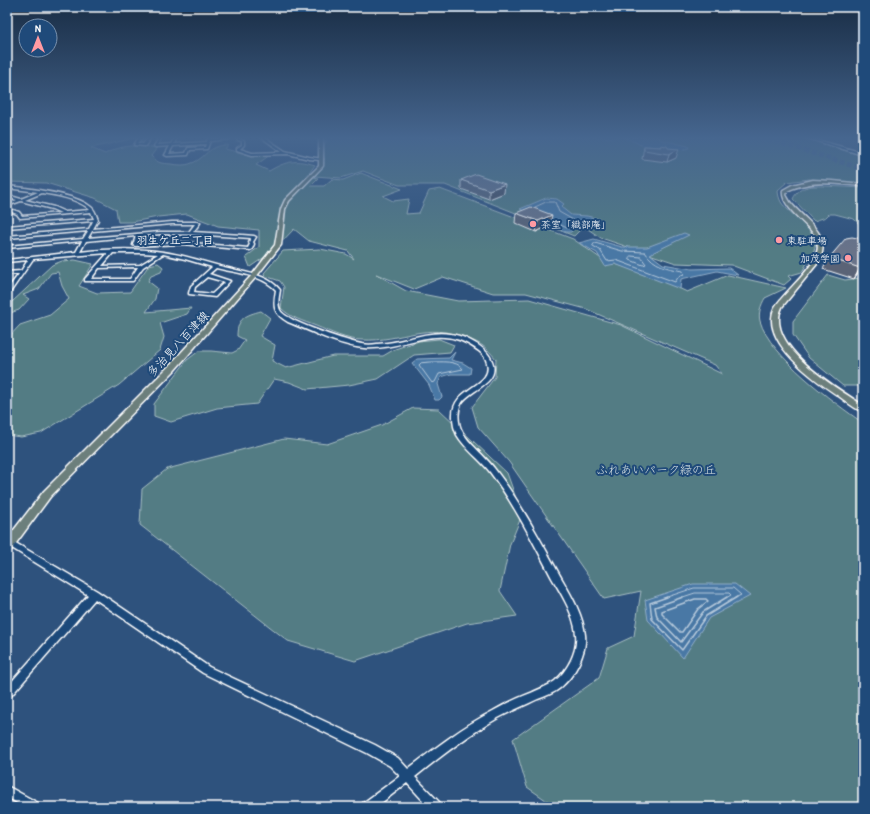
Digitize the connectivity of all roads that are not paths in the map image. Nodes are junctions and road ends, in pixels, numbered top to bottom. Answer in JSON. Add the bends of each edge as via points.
{"nodes":[{"id":1,"x":312,"y":175,"type":"edge"},
{"id":2,"x":863,"y":186,"type":"edge"},
{"id":3,"x":7,"y":187,"type":"edge"},
{"id":4,"x":42,"y":192,"type":"junction"},
{"id":5,"x":7,"y":196,"type":"edge"},
{"id":6,"x":22,"y":200,"type":"junction"},
{"id":7,"x":7,"y":205,"type":"edge"},
{"id":8,"x":7,"y":209,"type":"edge"},
{"id":9,"x":93,"y":211,"type":"junction"},
{"id":10,"x":64,"y":214,"type":"junction"},
{"id":11,"x":21,"y":217,"type":"junction"},
{"id":12,"x":96,"y":220,"type":"junction"},
{"id":13,"x":7,"y":227,"type":"edge"},
{"id":14,"x":16,"y":227,"type":"junction"},
{"id":15,"x":92,"y":230,"type":"junction"},
{"id":16,"x":191,"y":232,"type":"junction"},
{"id":17,"x":138,"y":235,"type":"junction"},
{"id":18,"x":8,"y":238,"type":"edge"},
{"id":19,"x":86,"y":240,"type":"junction"},
{"id":20,"x":7,"y":247,"type":"edge"},
{"id":21,"x":112,"y":251,"type":"junction"},
{"id":22,"x":162,"y":253,"type":"junction"},
{"id":23,"x":77,"y":254,"type":"junction"},
{"id":24,"x":31,"y":259,"type":"junction"},
{"id":25,"x":7,"y":261,"type":"edge"},
{"id":26,"x":141,"y":266,"type":"junction"},
{"id":27,"x":215,"y":266,"type":"junction"},
{"id":28,"x":98,"y":267,"type":"junction"},
{"id":29,"x":22,"y":272,"type":"junction"},
{"id":30,"x":7,"y":273,"type":"edge"},
{"id":31,"x":206,"y":275,"type":"junction"},
{"id":32,"x":254,"y":276,"type":"junction"},
{"id":33,"x":10,"y":285,"type":"edge"},
{"id":34,"x":7,"y":293,"type":"edge"},
{"id":35,"x":863,"y":409,"type":"edge"},
{"id":36,"x":8,"y":544,"type":"edge"},
{"id":37,"x":94,"y":594,"type":"junction"},
{"id":38,"x":7,"y":694,"type":"edge"},
{"id":39,"x":408,"y":776,"type":"junction"},
{"id":40,"x":7,"y":791,"type":"edge"},
{"id":41,"x":34,"y":807,"type":"edge"},
{"id":42,"x":367,"y":807,"type":"edge"},
{"id":43,"x":436,"y":807,"type":"edge"}],
"edges":[{"from":1,"to":32,"type":"main road","name":"多治見八百津線","via":[[287,200],[278,245]]},
{"from":2,"to":35,"type":"main road","via":[[809,183],[798,184],[785,190],[784,195],[789,205],[812,228],[820,239],[822,248],[810,269],[777,311],[776,323],[785,345],[797,359],[814,375]]},
{"from":3,"to":4,"type":"street"},
{"from":4,"to":6,"type":"street"},
{"from":4,"to":9,"type":"street","via":[[80,202],[90,206]]},
{"from":5,"to":6,"type":"street"},
{"from":6,"to":7,"type":"street"},
{"from":6,"to":10,"type":"street","via":[[53,208]]},
{"from":8,"to":11,"type":"street"},
{"from":9,"to":10,"type":"street"},
{"from":9,"to":12,"type":"street"},
{"from":10,"to":11,"type":"street"},
{"from":11,"to":14,"type":"street"},
{"from":12,"to":14,"type":"street"},
{"from":12,"to":15,"type":"street"},
{"from":13,"to":14,"type":"street"},
{"from":14,"to":18,"type":"street"},
{"from":15,"to":16,"type":"street","via":[[198,223]]},
{"from":15,"to":18,"type":"street"},
{"from":15,"to":19,"type":"street"},
{"from":16,"to":17,"type":"street"},
{"from":16,"to":17,"type":"street","via":[[254,237],[250,249],[182,244],[135,245]]},
{"from":17,"to":19,"type":"street"},
{"from":19,"to":20,"type":"street"},
{"from":19,"to":23,"type":"street"},
{"from":21,"to":22,"type":"street"},
{"from":21,"to":23,"type":"street"},
{"from":21,"to":28,"type":"street"},
{"from":22,"to":26,"type":"street"},
{"from":22,"to":27,"type":"street"},
{"from":23,"to":24,"type":"street"},
{"from":24,"to":25,"type":"street"},
{"from":24,"to":29,"type":"street"},
{"from":26,"to":28,"type":"street"},
{"from":26,"to":28,"type":"street","via":[[131,280],[87,280]]},
{"from":27,"to":31,"type":"street"},
{"from":27,"to":32,"type":"street"},
{"from":29,"to":30,"type":"street"},
{"from":29,"to":33,"type":"street"},
{"from":31,"to":31,"type":"street","via":[[193,287],[191,293],[213,296],[228,281]]},
{"from":32,"to":36,"type":"main road","name":"多治見八百津線","via":[[170,369],[47,494]]},
{"from":32,"to":39,"type":"street","via":[[278,290],[275,306],[284,318],[350,342],[379,346],[436,334],[462,340],[488,356],[491,369],[486,380],[469,390],[458,403],[455,414],[459,434],[491,469],[527,523],[559,581],[581,631],[577,659],[559,684],[484,721],[435,753]]},
{"from":33,"to":34,"type":"street"},
{"from":36,"to":37,"type":"street"},
{"from":37,"to":38,"type":"street"},
{"from":37,"to":39,"type":"street","via":[[206,670],[371,749],[394,762]]},
{"from":39,"to":42,"type":"street"},
{"from":39,"to":43,"type":"street"},
{"from":40,"to":41,"type":"street"}]}
